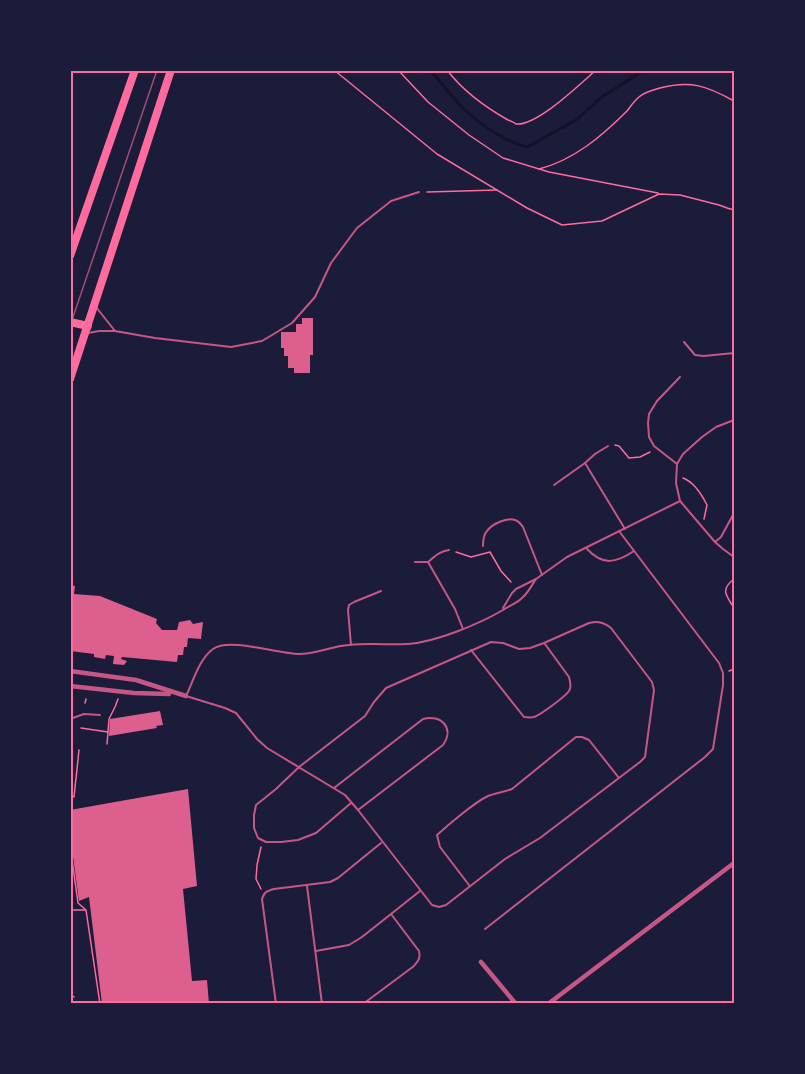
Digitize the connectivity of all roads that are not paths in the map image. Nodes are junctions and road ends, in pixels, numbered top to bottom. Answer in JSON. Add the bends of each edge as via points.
{"nodes":[{"id":1,"x":135,"y":70,"type":"edge"},
{"id":2,"x":171,"y":70,"type":"edge"},
{"id":3,"x":419,"y":192,"type":"road end"},
{"id":4,"x":70,"y":256,"type":"edge"},
{"id":5,"x":95,"y":306,"type":"junction"},
{"id":6,"x":70,"y":322,"type":"edge"},
{"id":7,"x":87,"y":330,"type":"junction"},
{"id":8,"x":115,"y":331,"type":"junction"},
{"id":9,"x":684,"y":342,"type":"dead end"},
{"id":10,"x":735,"y":353,"type":"edge"},
{"id":11,"x":680,"y":377,"type":"dead end"},
{"id":12,"x":70,"y":379,"type":"edge"},
{"id":13,"x":735,"y":420,"type":"edge"},
{"id":14,"x":608,"y":446,"type":"road end"},
{"id":15,"x":585,"y":463,"type":"junction"},
{"id":16,"x":677,"y":464,"type":"junction"},
{"id":17,"x":554,"y":485,"type":"dead end"},
{"id":18,"x":680,"y":501,"type":"junction"},
{"id":19,"x":734,"y":513,"type":"edge"},
{"id":20,"x":625,"y":529,"type":"junction"},
{"id":21,"x":619,"y":531,"type":"junction"},
{"id":22,"x":715,"y":542,"type":"junction"},
{"id":23,"x":483,"y":546,"type":"dead end"},
{"id":24,"x":586,"y":548,"type":"junction"},
{"id":25,"x":449,"y":550,"type":"road end"},
{"id":26,"x":634,"y":551,"type":"junction"},
{"id":27,"x":735,"y":557,"type":"edge"},
{"id":28,"x":415,"y":562,"type":"dead end"},
{"id":29,"x":428,"y":562,"type":"junction"},
{"id":30,"x":542,"y":575,"type":"junction"},
{"id":31,"x":536,"y":579,"type":"junction"},
{"id":32,"x":381,"y":591,"type":"dead end"},
{"id":33,"x":501,"y":610,"type":"junction"},
{"id":34,"x":463,"y":629,"type":"junction"},
{"id":35,"x":544,"y":643,"type":"junction"},
{"id":36,"x":351,"y":645,"type":"junction"},
{"id":37,"x":471,"y":650,"type":"junction"},
{"id":38,"x":70,"y":671,"type":"edge"},
{"id":39,"x":70,"y":686,"type":"edge"},
{"id":40,"x":175,"y":694,"type":"junction"},
{"id":41,"x":186,"y":696,"type":"junction"},
{"id":42,"x":100,"y":715,"type":"dead end"},
{"id":43,"x":70,"y":719,"type":"edge"},
{"id":44,"x":298,"y":767,"type":"junction"},
{"id":45,"x":619,"y":778,"type":"junction"},
{"id":46,"x":333,"y":788,"type":"junction"},
{"id":47,"x":351,"y":803,"type":"junction"},
{"id":48,"x":357,"y":810,"type":"junction"},
{"id":49,"x":382,"y":842,"type":"junction"},
{"id":50,"x":735,"y":863,"type":"edge"},
{"id":51,"x":307,"y":886,"type":"junction"},
{"id":52,"x":470,"y":886,"type":"junction"},
{"id":53,"x":420,"y":891,"type":"junction"},
{"id":54,"x":391,"y":914,"type":"junction"},
{"id":55,"x":486,"y":929,"type":"dead end"},
{"id":56,"x":316,"y":951,"type":"junction"},
{"id":57,"x":481,"y":963,"type":"dead end"},
{"id":58,"x":276,"y":1004,"type":"edge"},
{"id":59,"x":322,"y":1004,"type":"edge"},
{"id":60,"x":363,"y":1004,"type":"edge"},
{"id":61,"x":516,"y":1004,"type":"edge"},
{"id":62,"x":548,"y":1004,"type":"edge"}],
"edges":[{"from":1,"to":4,"type":"highway"},
{"from":2,"to":5,"type":"highway"},
{"from":3,"to":8,"type":"lane","via":[[392,201],[357,228],[331,262],[315,297],[292,323],[262,341],[231,347]]},
{"from":5,"to":7,"type":"highway"},
{"from":5,"to":8,"type":"lane"},
{"from":6,"to":7,"type":"highway"},
{"from":7,"to":8,"type":"lane"},
{"from":7,"to":12,"type":"highway"},
{"from":9,"to":10,"type":"lane","via":[[695,355]]},
{"from":11,"to":16,"type":"lane","via":[[657,401],[648,423],[657,448]]},
{"from":13,"to":16,"type":"lane","via":[[702,437]]},
{"from":14,"to":15,"type":"lane"},
{"from":15,"to":17,"type":"lane"},
{"from":15,"to":20,"type":"lane"},
{"from":16,"to":18,"type":"lane"},
{"from":18,"to":20,"type":"lane"},
{"from":18,"to":22,"type":"lane"},
{"from":19,"to":22,"type":"lane"},
{"from":20,"to":21,"type":"lane"},
{"from":21,"to":24,"type":"lane"},
{"from":21,"to":26,"type":"lane"},
{"from":22,"to":27,"type":"lane"},
{"from":23,"to":30,"type":"lane","via":[[486,531],[494,525],[505,520],[518,521]]},
{"from":24,"to":26,"type":"lane","via":[[606,561],[616,561]]},
{"from":24,"to":30,"type":"lane"},
{"from":25,"to":29,"type":"lane"},
{"from":26,"to":55,"type":"lane","via":[[720,663],[723,685],[713,748]]},
{"from":28,"to":29,"type":"lane"},
{"from":29,"to":34,"type":"lane"},
{"from":30,"to":31,"type":"lane"},
{"from":31,"to":33,"type":"lane","via":[[521,599]]},
{"from":31,"to":33,"type":"lane","via":[[516,589]]},
{"from":32,"to":36,"type":"lane","via":[[349,605]]},
{"from":33,"to":34,"type":"lane"},
{"from":34,"to":36,"type":"lane","via":[[410,644]]},
{"from":35,"to":37,"type":"lane","via":[[519,649],[491,642]]},
{"from":35,"to":37,"type":"lane","via":[[569,677],[570,690],[536,717],[529,718],[524,717]]},
{"from":35,"to":45,"type":"lane","via":[[589,623],[603,622],[652,681],[645,757]]},
{"from":36,"to":41,"type":"lane","via":[[300,654],[221,645],[207,655]]},
{"from":37,"to":44,"type":"lane","via":[[386,688],[365,716]]},
{"from":38,"to":40,"type":"street","via":[[136,680]]},
{"from":39,"to":40,"type":"street"},
{"from":40,"to":41,"type":"street"},
{"from":41,"to":44,"type":"lane","via":[[236,713],[267,748]]},
{"from":42,"to":43,"type":"lane","via":[[84,714]]},
{"from":44,"to":46,"type":"lane"},
{"from":44,"to":47,"type":"lane","via":[[256,805],[254,828],[258,838],[266,842],[298,840],[316,833]]},
{"from":45,"to":52,"type":"lane"},
{"from":45,"to":52,"type":"lane","via":[[589,740],[576,737],[512,789],[480,801],[437,835],[440,847]]},
{"from":46,"to":47,"type":"lane"},
{"from":46,"to":48,"type":"lane","via":[[423,719],[436,717],[443,722],[447,733],[443,745]]},
{"from":47,"to":48,"type":"lane"},
{"from":48,"to":49,"type":"lane"},
{"from":49,"to":51,"type":"lane","via":[[338,878]]},
{"from":49,"to":53,"type":"lane"},
{"from":50,"to":62,"type":"street"},
{"from":51,"to":56,"type":"lane"},
{"from":51,"to":58,"type":"lane","via":[[263,894]]},
{"from":52,"to":53,"type":"lane","via":[[439,907]]},
{"from":53,"to":54,"type":"lane"},
{"from":54,"to":56,"type":"lane","via":[[349,945]]},
{"from":54,"to":60,"type":"lane","via":[[419,951],[419,960]]},
{"from":56,"to":59,"type":"lane"},
{"from":57,"to":61,"type":"street"}]}
